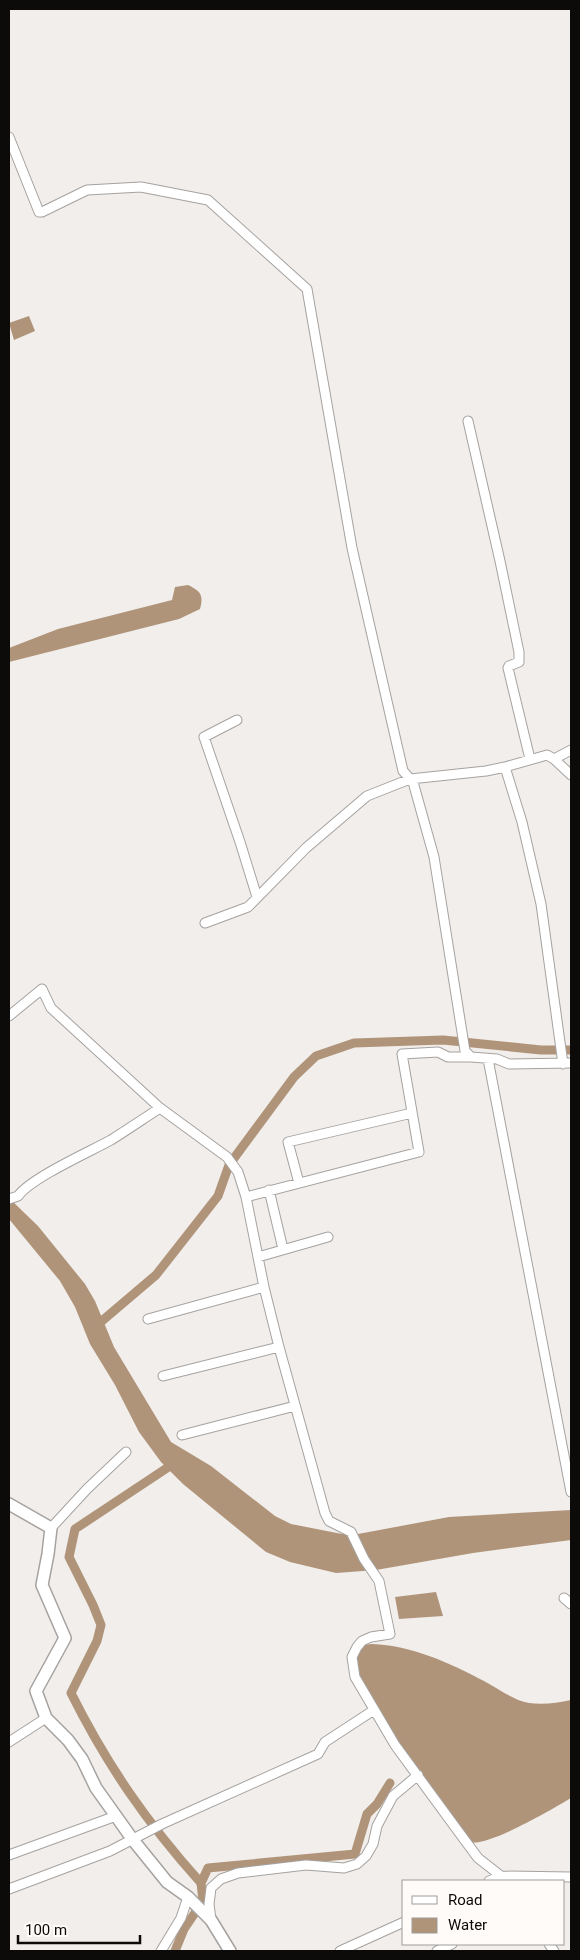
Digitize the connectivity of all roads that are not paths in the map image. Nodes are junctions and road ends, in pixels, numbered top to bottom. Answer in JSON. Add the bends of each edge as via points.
{"nodes":[{"id":1,"x":9,"y":137,"type":"edge"},
{"id":2,"x":468,"y":421,"type":"dead end"},
{"id":3,"x":238,"y":720,"type":"dead end"},
{"id":4,"x":571,"y":750,"type":"edge"},
{"id":5,"x":554,"y":758,"type":"junction"},
{"id":6,"x":530,"y":760,"type":"junction"},
{"id":7,"x":506,"y":767,"type":"junction"},
{"id":8,"x":571,"y":775,"type":"edge"},
{"id":9,"x":410,"y":779,"type":"junction"},
{"id":10,"x":257,"y":897,"type":"junction"},
{"id":11,"x":205,"y":923,"type":"dead end"},
{"id":12,"x":9,"y":1016,"type":"edge"},
{"id":13,"x":468,"y":1054,"type":"junction"},
{"id":14,"x":488,"y":1059,"type":"junction"},
{"id":15,"x":567,"y":1063,"type":"edge"},
{"id":16,"x":160,"y":1108,"type":"junction"},
{"id":17,"x":412,"y":1113,"type":"junction"},
{"id":18,"x":299,"y":1183,"type":"junction"},
{"id":19,"x":269,"y":1190,"type":"junction"},
{"id":20,"x":246,"y":1197,"type":"junction"},
{"id":21,"x":9,"y":1198,"type":"edge"},
{"id":22,"x":328,"y":1237,"type":"dead end"},
{"id":23,"x":283,"y":1249,"type":"junction"},
{"id":24,"x":258,"y":1257,"type":"junction"},
{"id":25,"x":264,"y":1287,"type":"junction"},
{"id":26,"x":148,"y":1318,"type":"dead end"},
{"id":27,"x":279,"y":1347,"type":"junction"},
{"id":28,"x":163,"y":1376,"type":"dead end"},
{"id":29,"x":295,"y":1406,"type":"junction"},
{"id":30,"x":182,"y":1435,"type":"dead end"},
{"id":31,"x":126,"y":1452,"type":"dead end"},
{"id":32,"x":571,"y":1492,"type":"edge"},
{"id":33,"x":9,"y":1504,"type":"edge"},
{"id":34,"x":51,"y":1528,"type":"junction"},
{"id":35,"x":374,"y":1710,"type":"junction"},
{"id":36,"x":46,"y":1718,"type":"junction"},
{"id":37,"x":9,"y":1742,"type":"edge"},
{"id":38,"x":418,"y":1775,"type":"junction"},
{"id":39,"x":116,"y":1816,"type":"junction"},
{"id":40,"x":133,"y":1840,"type":"junction"},
{"id":41,"x":9,"y":1855,"type":"edge"},
{"id":42,"x":571,"y":1877,"type":"edge"},
{"id":43,"x":503,"y":1878,"type":"edge"},
{"id":44,"x":9,"y":1889,"type":"edge"},
{"id":45,"x":190,"y":1900,"type":"junction"},
{"id":46,"x":208,"y":1917,"type":"junction"},
{"id":47,"x":402,"y":1923,"type":"edge"},
{"id":48,"x":450,"y":1945,"type":"edge"},
{"id":49,"x":160,"y":1951,"type":"edge"},
{"id":50,"x":230,"y":1951,"type":"edge"},
{"id":51,"x":340,"y":1951,"type":"edge"},
{"id":52,"x":437,"y":1951,"type":"edge"}],
"edges":[{"from":1,"to":9,"type":"street","via":[[39,212],[87,190],[141,186],[208,200],[307,289],[352,548],[403,771]]},
{"from":2,"to":6,"type":"street","via":[[519,652],[519,662],[508,668]]},
{"from":3,"to":10,"type":"street","via":[[204,737]]},
{"from":4,"to":5,"type":"street"},
{"from":5,"to":6,"type":"street","via":[[547,755]]},
{"from":5,"to":8,"type":"street"},
{"from":6,"to":7,"type":"street"},
{"from":7,"to":9,"type":"street"},
{"from":7,"to":15,"type":"street","via":[[541,904],[560,1042]]},
{"from":9,"to":10,"type":"street","via":[[368,796],[306,848]]},
{"from":9,"to":13,"type":"street","via":[[434,857]]},
{"from":10,"to":11,"type":"street","via":[[248,907]]},
{"from":12,"to":16,"type":"street","via":[[42,989],[51,1008]]},
{"from":13,"to":14,"type":"street"},
{"from":13,"to":17,"type":"street","via":[[448,1057],[438,1052],[402,1054]]},
{"from":14,"to":15,"type":"street","via":[[509,1064]]},
{"from":14,"to":32,"type":"street"},
{"from":16,"to":20,"type":"street","via":[[227,1157],[238,1172]]},
{"from":16,"to":21,"type":"street","via":[[45,1176],[18,1196]]},
{"from":17,"to":18,"type":"street","via":[[419,1152]]},
{"from":17,"to":18,"type":"street","via":[[288,1142]]},
{"from":18,"to":19,"type":"street"},
{"from":19,"to":20,"type":"street"},
{"from":19,"to":23,"type":"street"},
{"from":20,"to":24,"type":"street"},
{"from":22,"to":23,"type":"street"},
{"from":23,"to":24,"type":"street"},
{"from":24,"to":25,"type":"street"},
{"from":25,"to":26,"type":"street"},
{"from":25,"to":27,"type":"street"},
{"from":27,"to":28,"type":"street"},
{"from":27,"to":29,"type":"street"},
{"from":29,"to":30,"type":"street"},
{"from":29,"to":35,"type":"street","via":[[324,1513],[330,1521],[351,1532],[378,1581],[390,1634],[362,1641],[352,1657],[355,1677]]},
{"from":31,"to":34,"type":"street"},
{"from":33,"to":34,"type":"street"},
{"from":34,"to":36,"type":"street","via":[[42,1585],[65,1638],[36,1691]]},
{"from":35,"to":38,"type":"street"},
{"from":35,"to":40,"type":"street","via":[[325,1742],[318,1754]]},
{"from":36,"to":37,"type":"street"},
{"from":36,"to":39,"type":"street","via":[[82,1759],[96,1788]]},
{"from":38,"to":43,"type":"street","via":[[478,1858]]},
{"from":38,"to":46,"type":"street","via":[[393,1796],[377,1826],[373,1844],[357,1864],[344,1868],[306,1865],[238,1873],[221,1879],[211,1888]]},
{"from":39,"to":40,"type":"street"},
{"from":39,"to":41,"type":"street"},
{"from":40,"to":44,"type":"street","via":[[76,1866]]},
{"from":40,"to":45,"type":"street","via":[[167,1882]]},
{"from":42,"to":43,"type":"street"},
{"from":45,"to":46,"type":"street"},
{"from":45,"to":49,"type":"street"},
{"from":46,"to":50,"type":"street"},
{"from":47,"to":51,"type":"street"},
{"from":48,"to":52,"type":"street"}]}
